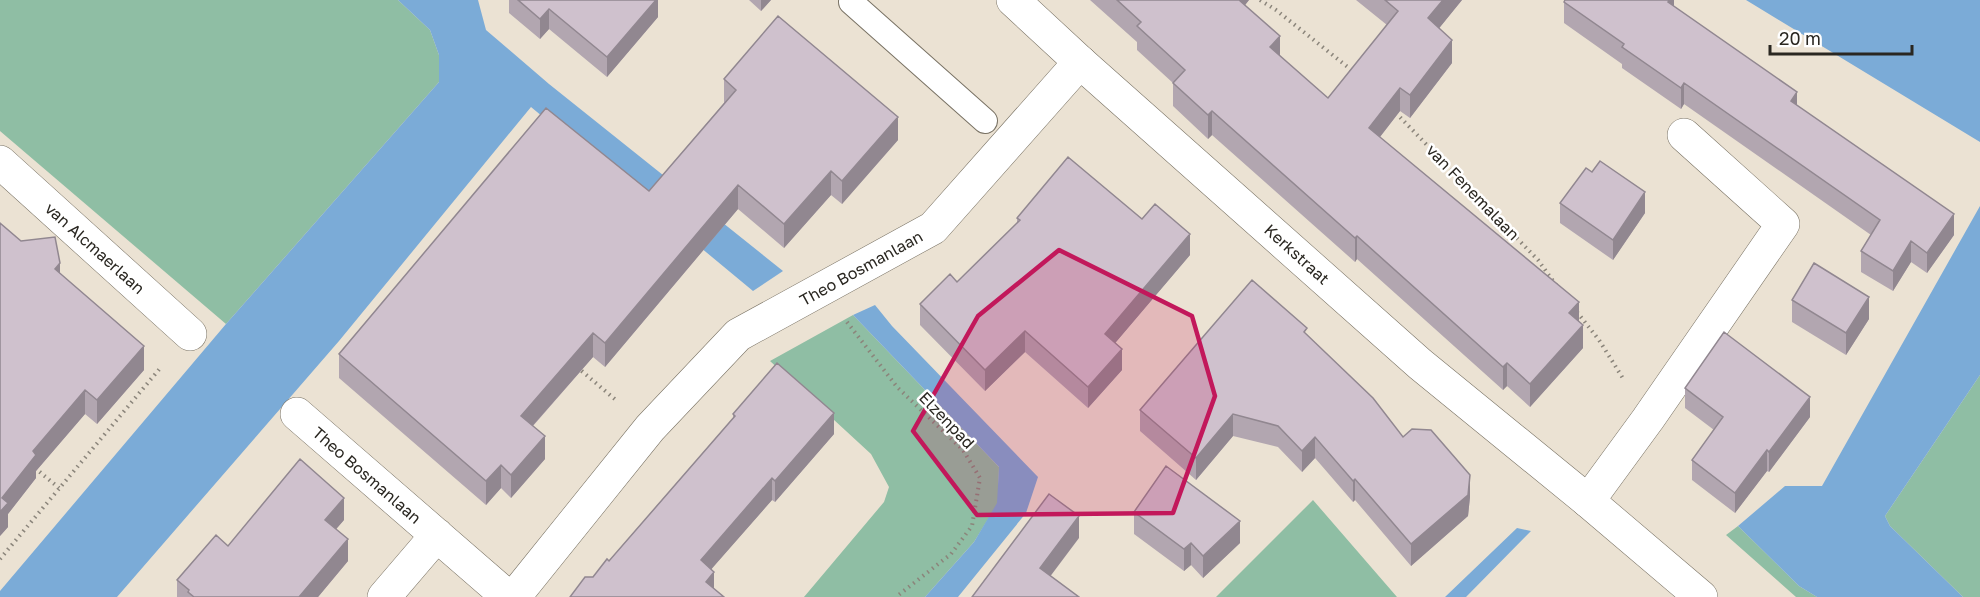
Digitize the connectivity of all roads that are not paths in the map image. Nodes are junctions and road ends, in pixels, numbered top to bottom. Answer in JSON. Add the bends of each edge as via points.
{"nodes":[{"id":1,"x":853,"y":0,"type":"edge"},
{"id":2,"x":1013,"y":0,"type":"edge"},
{"id":3,"x":1080,"y":62,"type":"junction"},
{"id":4,"x":985,"y":121,"type":"dead end"},
{"id":5,"x":1684,"y":135,"type":"dead end"},
{"id":6,"x":0,"y":162,"type":"edge"},
{"id":7,"x":190,"y":334,"type":"road end"},
{"id":8,"x":297,"y":414,"type":"dead end"},
{"id":9,"x":1587,"y":501,"type":"junction"},
{"id":10,"x":437,"y":535,"type":"junction"},
{"id":11,"x":384,"y":597,"type":"edge"},
{"id":12,"x":508,"y":597,"type":"edge"},
{"id":13,"x":514,"y":597,"type":"edge"},
{"id":14,"x":1701,"y":597,"type":"edge"}],
"edges":[{"from":1,"to":4,"type":"lane"},
{"from":2,"to":3,"type":"street","name":"Kerkstraat"},
{"from":3,"to":9,"type":"street","name":"Kerkstraat","via":[[1420,364]]},
{"from":3,"to":13,"type":"street","name":"Theo Bosmanlaan","via":[[933,228],[738,335],[650,428]]},
{"from":5,"to":9,"type":"street","via":[[1783,224]]},
{"from":6,"to":7,"type":"street","name":"van Alcmaerlaan"},
{"from":8,"to":10,"type":"street","name":"Theo Bosmanlaan"},
{"from":9,"to":14,"type":"street","name":"Kerkstraat"},
{"from":10,"to":11,"type":"street","name":"Theo Bosmanlaan"},
{"from":10,"to":12,"type":"street","name":"Theo Bosmanlaan"}]}
